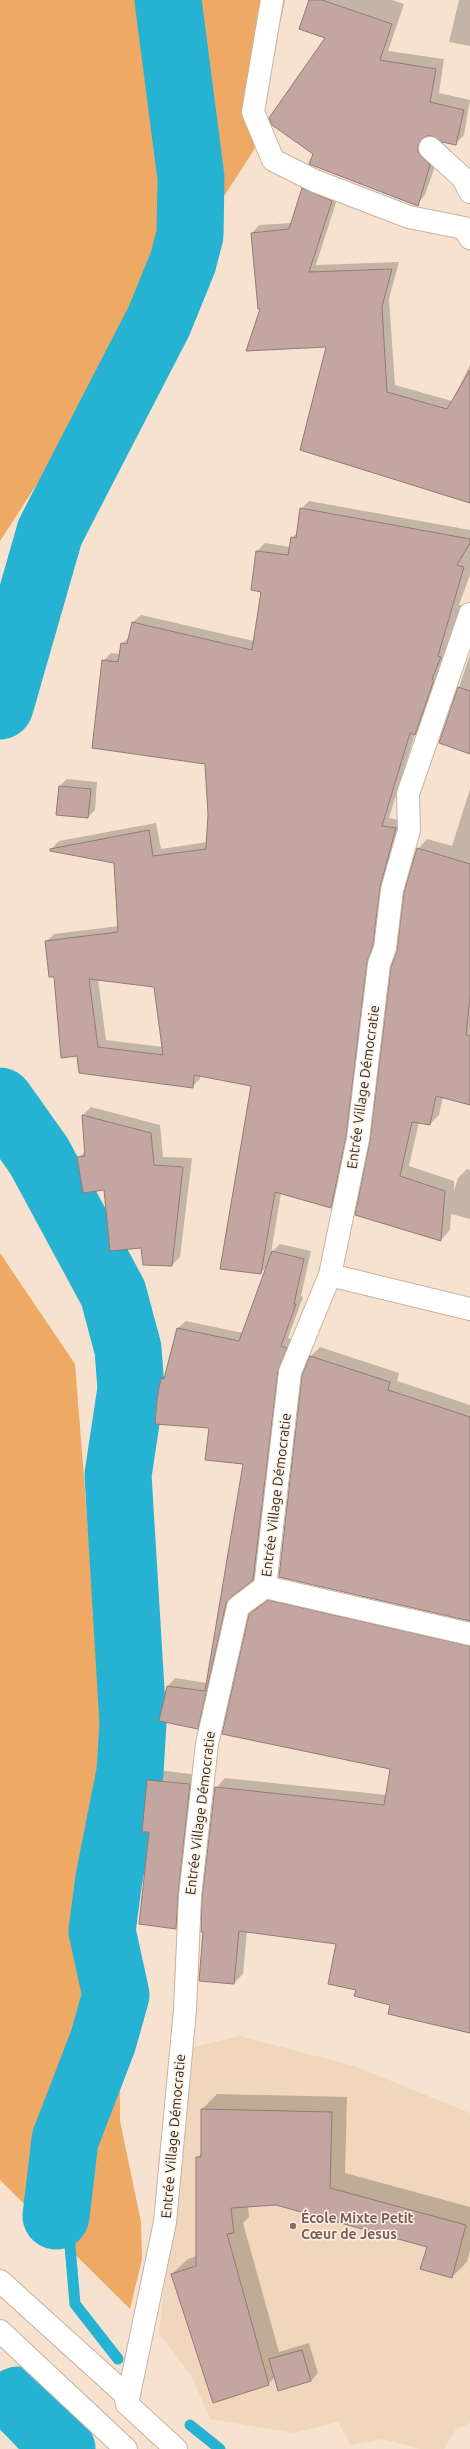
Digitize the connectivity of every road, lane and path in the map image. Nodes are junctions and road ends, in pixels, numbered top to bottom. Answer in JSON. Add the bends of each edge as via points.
{"nodes":[{"id":1,"x":272,"y":0,"type":"edge"},
{"id":2,"x":430,"y":148,"type":"dead end"},
{"id":3,"x":470,"y":192,"type":"edge"},
{"id":4,"x":468,"y":229,"type":"edge"},
{"id":5,"x":470,"y":614,"type":"edge"},
{"id":6,"x":330,"y":1274,"type":"junction"},
{"id":7,"x":470,"y":1309,"type":"edge"},
{"id":8,"x":265,"y":1587,"type":"junction"},
{"id":9,"x":470,"y":1634,"type":"edge"},
{"id":10,"x":0,"y":2281,"type":"edge"},
{"id":11,"x":0,"y":2331,"type":"edge"},
{"id":12,"x":126,"y":2399,"type":"junction"},
{"id":13,"x":126,"y":2449,"type":"edge"},
{"id":14,"x":176,"y":2449,"type":"edge"}],
"edges":[{"from":1,"to":4,"type":"street","via":[[253,112],[273,160],[314,181],[409,217]]},
{"from":2,"to":3,"type":"street","via":[[463,178]]},
{"from":5,"to":6,"type":"street","name":"Entrée Village Démocratie","via":[[408,794],[409,830],[392,890],[385,948],[376,984],[358,1139]]},
{"from":6,"to":7,"type":"street"},
{"from":6,"to":8,"type":"street","name":"Entrée Village Démocratie","via":[[290,1372]]},
{"from":8,"to":9,"type":"street"},
{"from":8,"to":12,"type":"street","name":"Entrée Village Démocratie","via":[[238,1607],[207,1744],[190,1896],[185,2010],[165,2222]]},
{"from":10,"to":12,"type":"street"},
{"from":11,"to":13,"type":"street"},
{"from":12,"to":14,"type":"street"}]}
